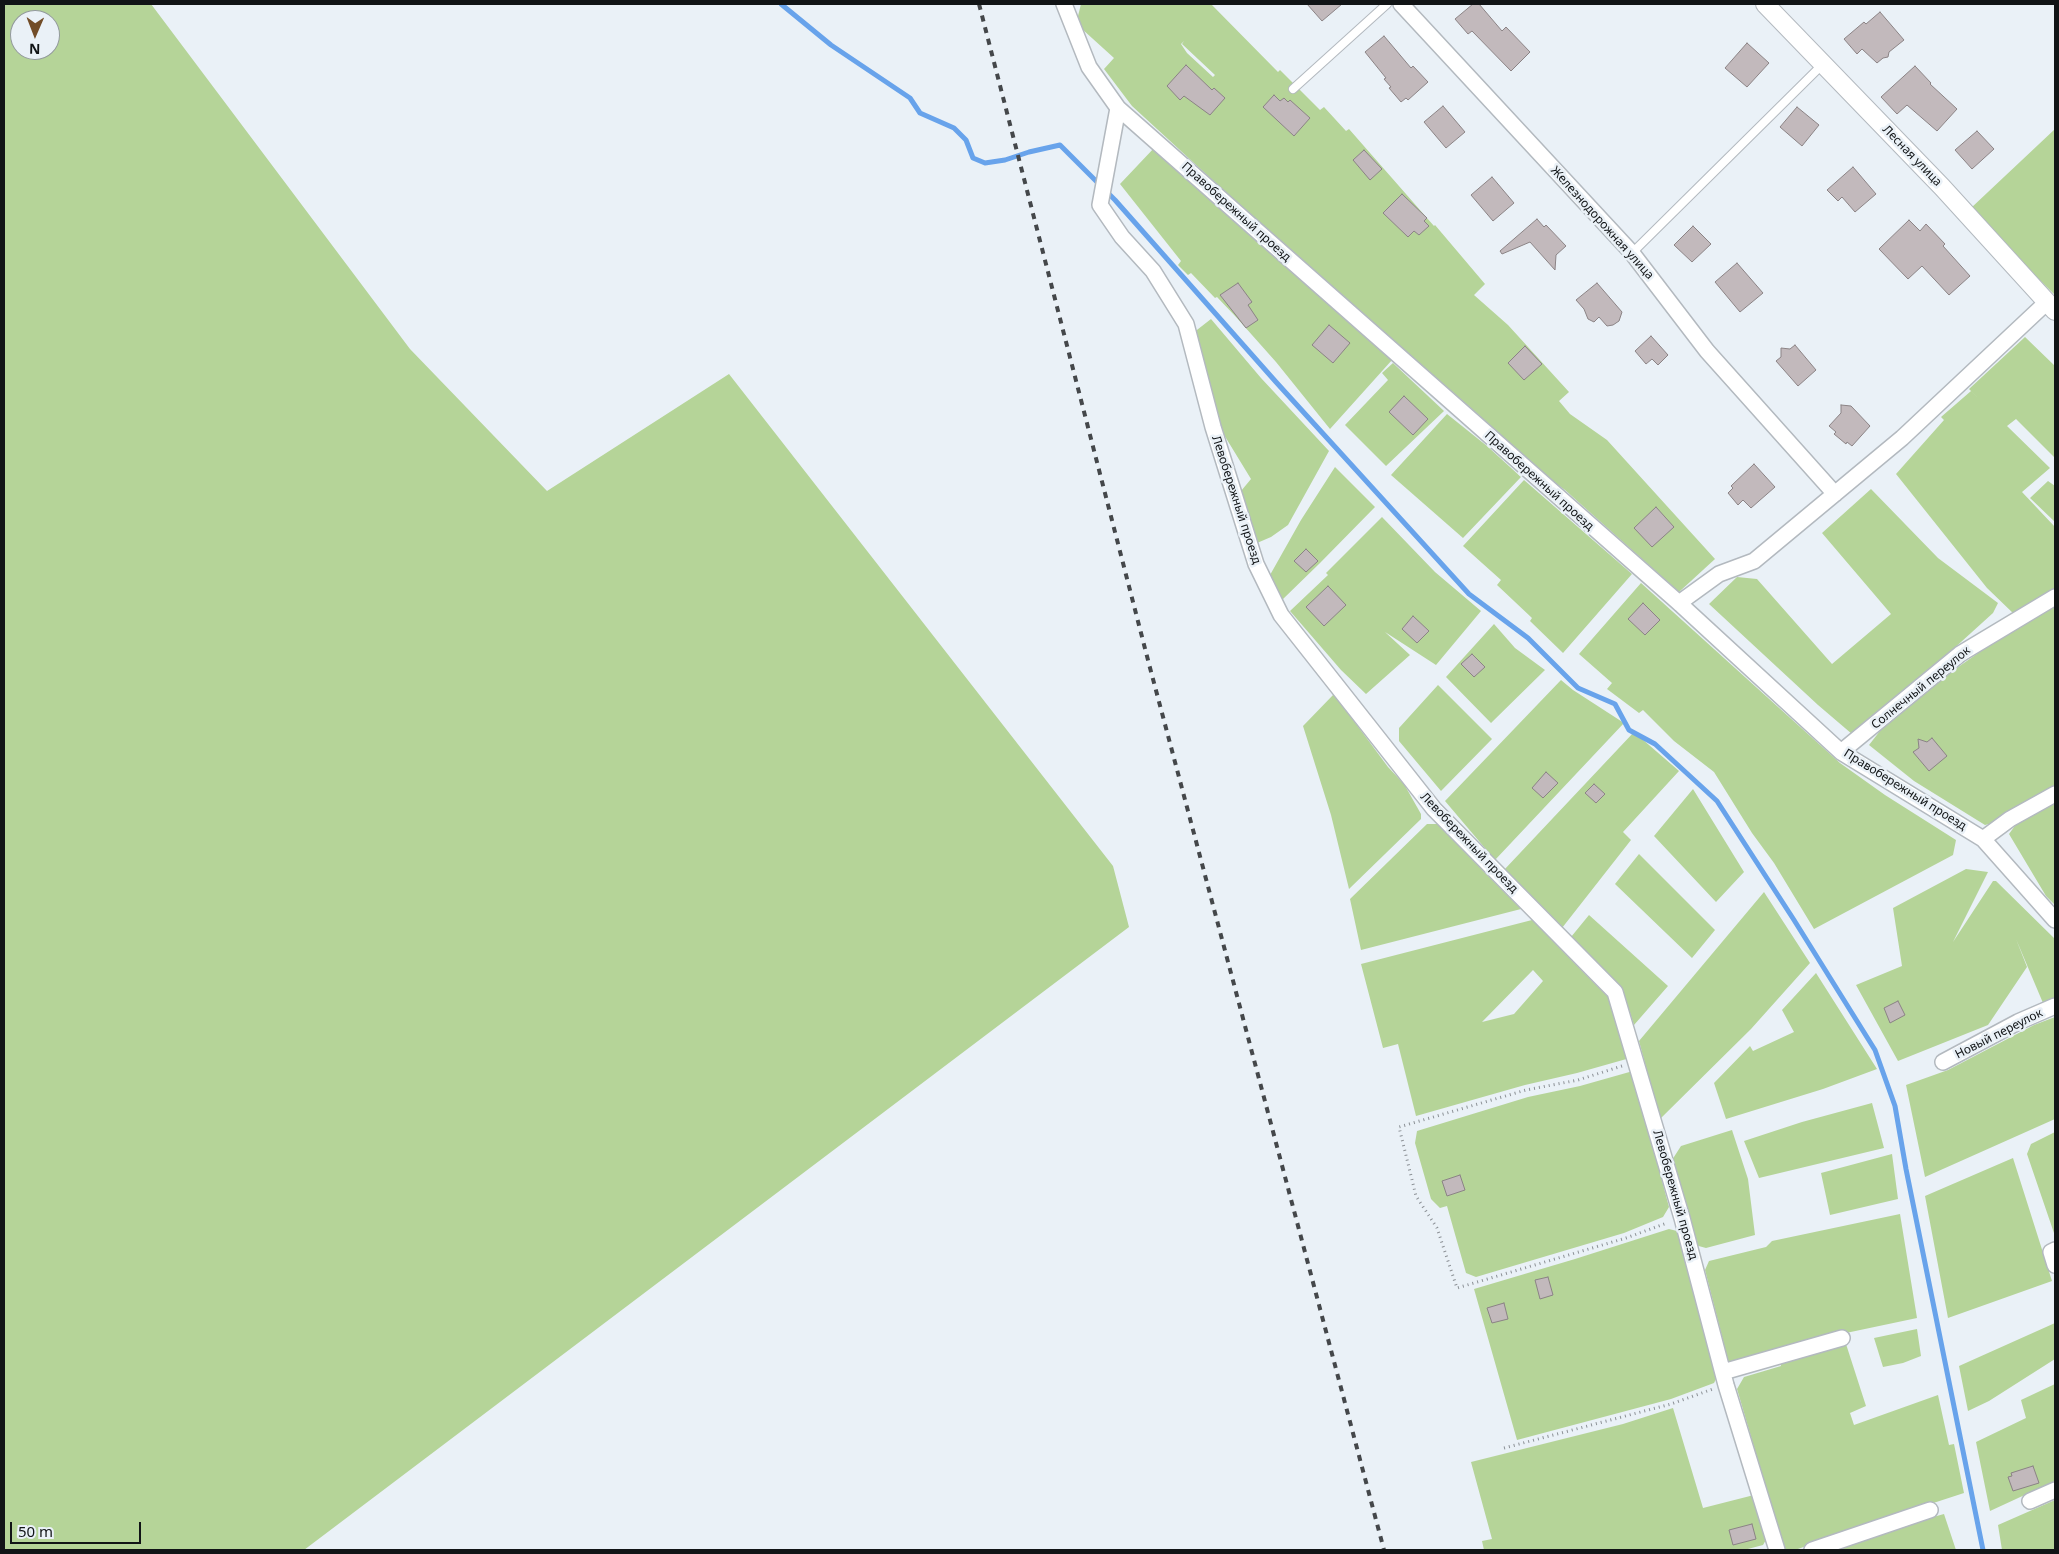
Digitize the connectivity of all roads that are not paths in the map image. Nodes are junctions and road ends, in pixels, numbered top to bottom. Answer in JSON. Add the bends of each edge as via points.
{"nodes":[{"id":1,"x":1064,"y":4,"type":"edge"},
{"id":2,"x":1387,"y":4,"type":"edge"},
{"id":3,"x":1401,"y":4,"type":"edge"},
{"id":4,"x":1765,"y":4,"type":"edge"},
{"id":5,"x":1823,"y":64,"type":"junction"},
{"id":6,"x":1293,"y":89,"type":"dead end"},
{"id":7,"x":1118,"y":108,"type":"junction"},
{"id":8,"x":1632,"y":254,"type":"junction"},
{"id":9,"x":2051,"y":306,"type":"edge"},
{"id":10,"x":1835,"y":494,"type":"junction"},
{"id":11,"x":2055,"y":597,"type":"edge"},
{"id":12,"x":1679,"y":603,"type":"junction"},
{"id":13,"x":1841,"y":752,"type":"junction"},
{"id":14,"x":2055,"y":794,"type":"edge"},
{"id":15,"x":1983,"y":839,"type":"junction"},
{"id":16,"x":2055,"y":920,"type":"edge"},
{"id":17,"x":2055,"y":1006,"type":"edge"},
{"id":18,"x":1943,"y":1062,"type":"dead end"},
{"id":19,"x":2055,"y":1250,"type":"edge"},
{"id":20,"x":2055,"y":1265,"type":"edge"},
{"id":21,"x":1842,"y":1338,"type":"dead end"},
{"id":22,"x":1725,"y":1378,"type":"junction"},
{"id":23,"x":2055,"y":1490,"type":"edge"},
{"id":24,"x":2030,"y":1501,"type":"dead end"},
{"id":25,"x":1930,"y":1510,"type":"dead end"},
{"id":26,"x":1777,"y":1550,"type":"edge"},
{"id":27,"x":1812,"y":1550,"type":"edge"}],
"edges":[{"from":1,"to":7,"type":"street","name":"Правобережный проезд","via":[[1089,67]]},
{"from":2,"to":6,"type":"lane"},
{"from":3,"to":8,"type":"street","name":"Железнодорожная улица"},
{"from":4,"to":5,"type":"street","name":"Лесная улица"},
{"from":5,"to":8,"type":"lane"},
{"from":5,"to":9,"type":"street","name":"Лесная улица"},
{"from":7,"to":12,"type":"street","name":"Правобережный проезд"},
{"from":7,"to":22,"type":"street","name":"Левобережный проезд","via":[[1100,206],[1122,237],[1153,271],[1186,324],[1213,427],[1256,564],[1281,614],[1434,809],[1615,992]]},
{"from":8,"to":10,"type":"street","name":"Железнодорожная улица","via":[[1707,351]]},
{"from":9,"to":10,"type":"street"},
{"from":10,"to":12,"type":"street","via":[[1754,561],[1719,574]]},
{"from":11,"to":13,"type":"street","name":"Солнечный переулок","via":[[1960,654]]},
{"from":12,"to":13,"type":"street","name":"Правобережный проезд"},
{"from":13,"to":15,"type":"street","name":"Правобережный проезд"},
{"from":14,"to":15,"type":"street","via":[[2010,819]]},
{"from":15,"to":16,"type":"street","name":"Правобережный проезд"},
{"from":17,"to":18,"type":"street","name":"Новый переулок"},
{"from":19,"to":20,"type":"street","via":[[2051,1252]]},
{"from":21,"to":22,"type":"street"},
{"from":22,"to":26,"type":"street","name":"Левобережный проезд"},
{"from":23,"to":24,"type":"street"},
{"from":25,"to":27,"type":"street"}]}
